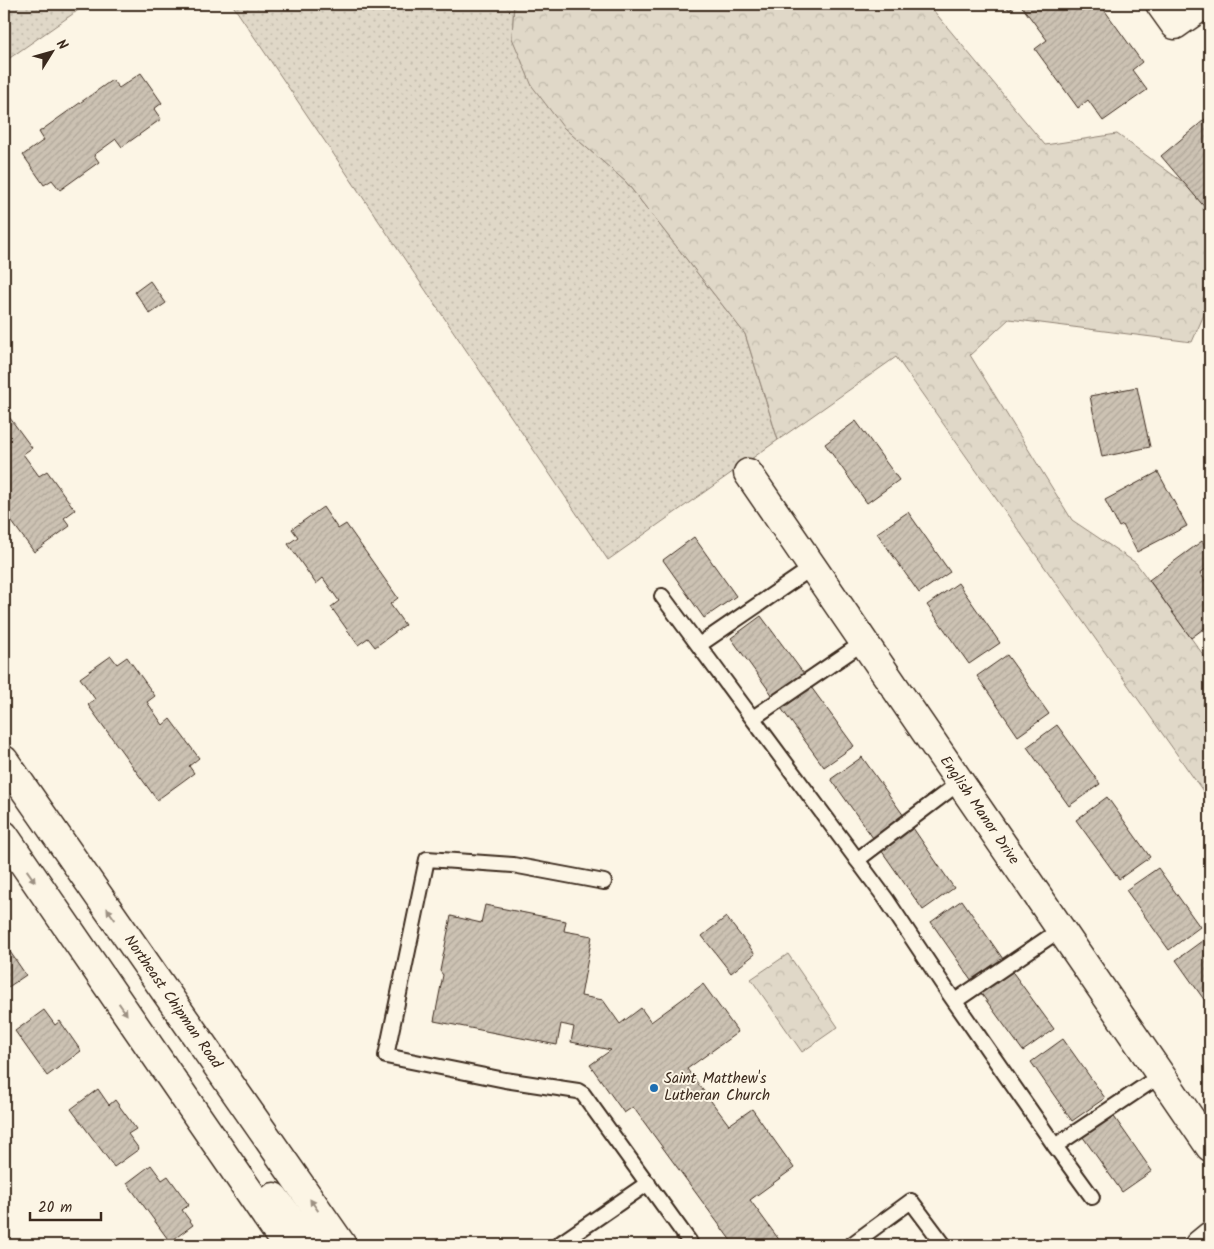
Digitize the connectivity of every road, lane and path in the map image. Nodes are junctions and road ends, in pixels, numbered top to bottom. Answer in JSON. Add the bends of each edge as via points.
{"nodes":[{"id":1,"x":1160,"y":4,"type":"edge"},
{"id":2,"x":1205,"y":4,"type":"edge"},
{"id":3,"x":748,"y":473,"type":"dead end"},
{"id":4,"x":813,"y":567,"type":"junction"},
{"id":5,"x":662,"y":596,"type":"dead end"},
{"id":6,"x":864,"y":642,"type":"junction"},
{"id":7,"x":699,"y":645,"type":"junction"},
{"id":8,"x":753,"y":718,"type":"junction"},
{"id":9,"x":4,"y":760,"type":"edge"},
{"id":10,"x":960,"y":782,"type":"junction"},
{"id":11,"x":4,"y":835,"type":"edge"},
{"id":12,"x":857,"y":860,"type":"junction"},
{"id":13,"x":604,"y":882,"type":"dead end"},
{"id":14,"x":1061,"y":929,"type":"junction"},
{"id":15,"x":955,"y":1002,"type":"junction"},
{"id":16,"x":1161,"y":1075,"type":"junction"},
{"id":17,"x":192,"y":1108,"type":"junction"},
{"id":18,"x":1056,"y":1146,"type":"junction"},
{"id":19,"x":1210,"y":1147,"type":"edge"},
{"id":20,"x":648,"y":1183,"type":"junction"},
{"id":21,"x":1092,"y":1197,"type":"dead end"},
{"id":22,"x":1210,"y":1236,"type":"edge"},
{"id":23,"x":286,"y":1245,"type":"edge"},
{"id":24,"x":310,"y":1245,"type":"edge"},
{"id":25,"x":342,"y":1245,"type":"edge"},
{"id":26,"x":558,"y":1245,"type":"edge"},
{"id":27,"x":691,"y":1245,"type":"edge"},
{"id":28,"x":852,"y":1245,"type":"edge"},
{"id":29,"x":944,"y":1245,"type":"edge"},
{"id":30,"x":1199,"y":1245,"type":"edge"}],
"edges":[{"from":1,"to":2,"type":"main road","via":[[1175,25]]},
{"from":3,"to":4,"type":"main road","name":"English Manor Drive"},
{"from":4,"to":6,"type":"main road","name":"English Manor Drive"},
{"from":4,"to":7,"type":"lane"},
{"from":5,"to":7,"type":"lane"},
{"from":6,"to":8,"type":"lane"},
{"from":6,"to":10,"type":"main road","name":"English Manor Drive"},
{"from":7,"to":8,"type":"lane"},
{"from":8,"to":12,"type":"lane"},
{"from":25,"to":9,"type":"main road","name":"Northeast Chipman Road","one_way":true},
{"from":10,"to":12,"type":"lane"},
{"from":10,"to":14,"type":"main road","name":"English Manor Drive"},
{"from":11,"to":17,"type":"main road","one_way":true},
{"from":12,"to":15,"type":"lane"},
{"from":13,"to":20,"type":"lane","via":[[513,865],[427,859],[386,1056],[578,1091]]},
{"from":14,"to":15,"type":"lane"},
{"from":14,"to":16,"type":"main road","name":"English Manor Drive"},
{"from":15,"to":18,"type":"lane"},
{"from":16,"to":18,"type":"lane"},
{"from":16,"to":19,"type":"main road","name":"English Manor Drive"},
{"from":17,"to":23,"type":"main road"},
{"from":17,"to":24,"type":"main road","via":[[238,1152]]},
{"from":18,"to":21,"type":"lane"},
{"from":20,"to":26,"type":"lane"},
{"from":20,"to":27,"type":"lane"},
{"from":22,"to":30,"type":"main road"},
{"from":28,"to":29,"type":"lane","via":[[911,1201]]}]}
